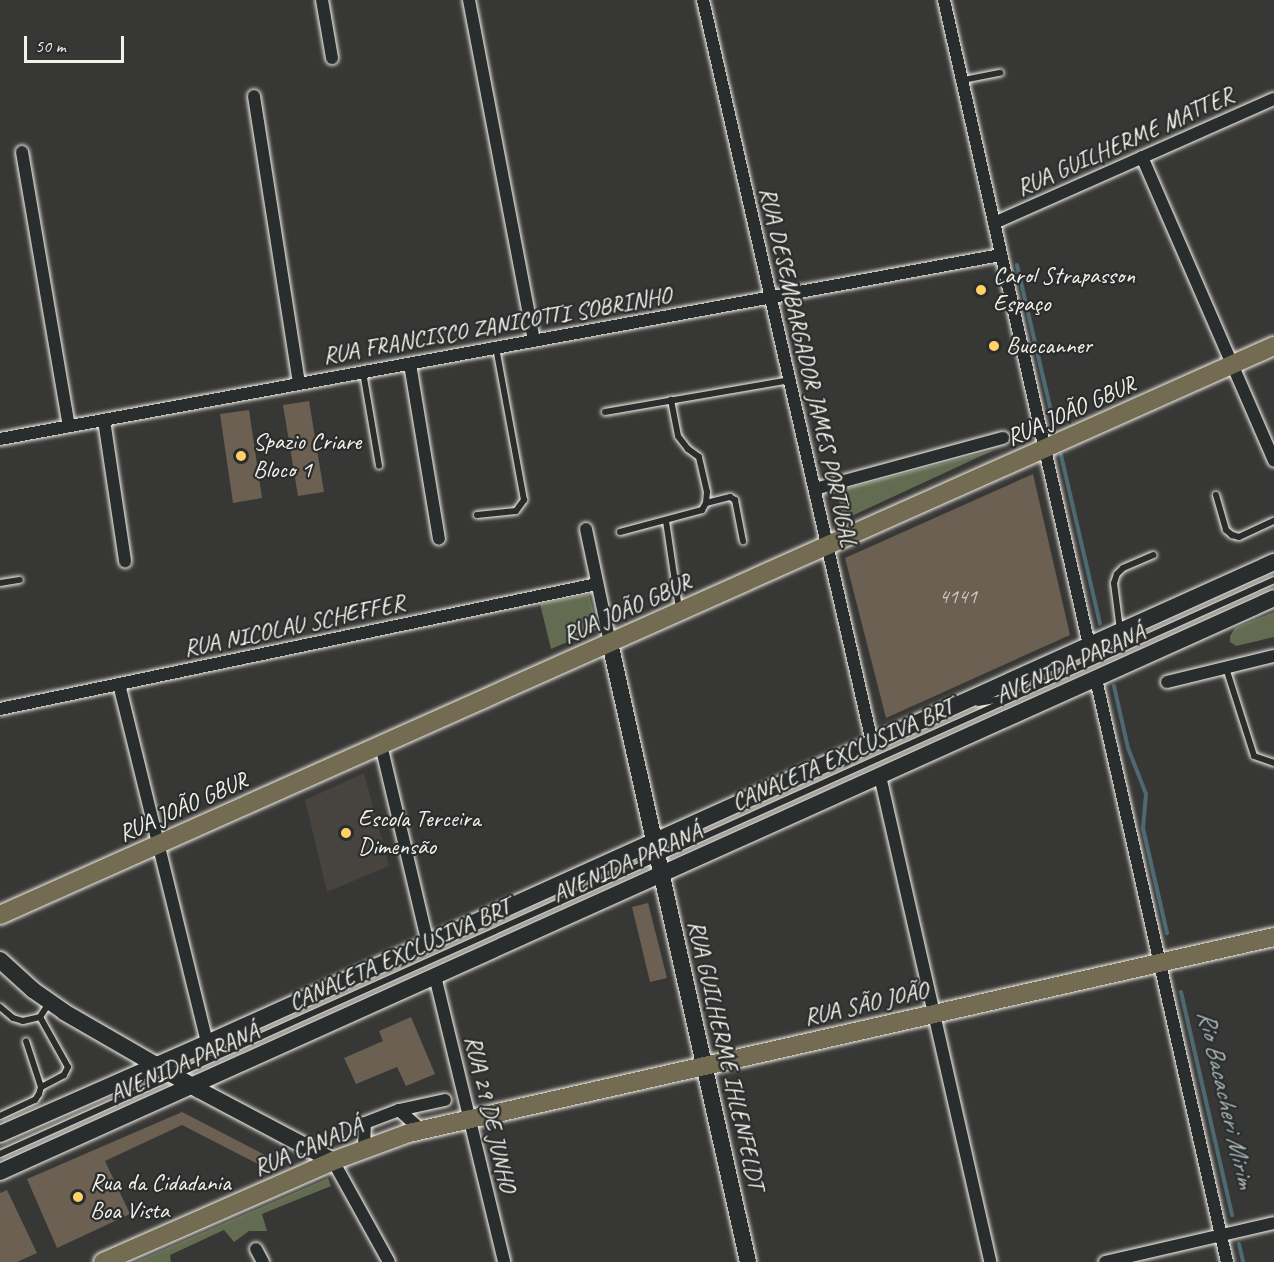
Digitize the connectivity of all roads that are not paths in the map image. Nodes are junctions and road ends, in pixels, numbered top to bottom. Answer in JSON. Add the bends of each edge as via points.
{"nodes":[{"id":1,"x":321,"y":0,"type":"edge"},
{"id":2,"x":469,"y":0,"type":"edge"},
{"id":3,"x":704,"y":0,"type":"edge"},
{"id":4,"x":944,"y":0,"type":"edge"},
{"id":5,"x":332,"y":58,"type":"dead end"},
{"id":6,"x":1000,"y":73,"type":"dead end"},
{"id":7,"x":962,"y":81,"type":"junction"},
{"id":8,"x":254,"y":96,"type":"dead end"},
{"id":9,"x":1274,"y":99,"type":"edge"},
{"id":10,"x":22,"y":152,"type":"dead end"},
{"id":11,"x":1142,"y":157,"type":"junction"},
{"id":12,"x":994,"y":223,"type":"junction"},
{"id":13,"x":1001,"y":255,"type":"junction"},
{"id":14,"x":771,"y":297,"type":"junction"},
{"id":15,"x":534,"y":341,"type":"junction"},
{"id":16,"x":1274,"y":346,"type":"edge"},
{"id":17,"x":496,"y":348,"type":"junction"},
{"id":18,"x":410,"y":364,"type":"junction"},
{"id":19,"x":1232,"y":365,"type":"junction"},
{"id":20,"x":363,"y":372,"type":"junction"},
{"id":21,"x":790,"y":380,"type":"junction"},
{"id":22,"x":299,"y":384,"type":"junction"},
{"id":23,"x":671,"y":400,"type":"junction"},
{"id":24,"x":605,"y":412,"type":"dead end"},
{"id":25,"x":104,"y":420,"type":"junction"},
{"id":26,"x":69,"y":426,"type":"junction"},
{"id":27,"x":1003,"y":438,"type":"dead end"},
{"id":28,"x":0,"y":439,"type":"edge"},
{"id":29,"x":1045,"y":449,"type":"junction"},
{"id":30,"x":1274,"y":461,"type":"edge"},
{"id":31,"x":379,"y":466,"type":"dead end"},
{"id":32,"x":815,"y":489,"type":"junction"},
{"id":33,"x":1216,"y":495,"type":"dead end"},
{"id":34,"x":706,"y":503,"type":"junction"},
{"id":35,"x":477,"y":515,"type":"dead end"},
{"id":36,"x":666,"y":521,"type":"junction"},
{"id":37,"x":1274,"y":521,"type":"edge"},
{"id":38,"x":586,"y":529,"type":"dead end"},
{"id":39,"x":620,"y":532,"type":"dead end"},
{"id":40,"x":439,"y":539,"type":"dead end"},
{"id":41,"x":743,"y":541,"type":"dead end"},
{"id":42,"x":828,"y":546,"type":"junction"},
{"id":43,"x":1153,"y":555,"type":"dead end"},
{"id":44,"x":125,"y":561,"type":"dead end"},
{"id":45,"x":1274,"y":562,"type":"edge"},
{"id":46,"x":20,"y":580,"type":"dead end"},
{"id":47,"x":1274,"y":580,"type":"edge"},
{"id":48,"x":0,"y":583,"type":"edge"},
{"id":49,"x":597,"y":584,"type":"junction"},
{"id":50,"x":1274,"y":598,"type":"edge"},
{"id":51,"x":679,"y":612,"type":"junction"},
{"id":52,"x":1120,"y":630,"type":"junction"},
{"id":53,"x":610,"y":643,"type":"junction"},
{"id":54,"x":1089,"y":645,"type":"junction"},
{"id":55,"x":1274,"y":656,"type":"edge"},
{"id":56,"x":1226,"y":668,"type":"junction"},
{"id":57,"x":1096,"y":679,"type":"junction"},
{"id":58,"x":1167,"y":682,"type":"dead end"},
{"id":59,"x":119,"y":684,"type":"junction"},
{"id":60,"x":1016,"y":696,"type":"junction"},
{"id":61,"x":948,"y":708,"type":"junction"},
{"id":62,"x":0,"y":709,"type":"edge"},
{"id":63,"x":872,"y":742,"type":"junction"},
{"id":64,"x":381,"y":745,"type":"junction"},
{"id":65,"x":1274,"y":763,"type":"edge"},
{"id":66,"x":880,"y":776,"type":"junction"},
{"id":67,"x":159,"y":844,"type":"junction"},
{"id":68,"x":658,"y":858,"type":"junction"},
{"id":69,"x":0,"y":915,"type":"edge"},
{"id":70,"x":1274,"y":937,"type":"edge"},
{"id":71,"x":428,"y":944,"type":"junction"},
{"id":72,"x":0,"y":960,"type":"edge"},
{"id":73,"x":1160,"y":962,"type":"junction"},
{"id":74,"x":435,"y":976,"type":"junction"},
{"id":75,"x":49,"y":1002,"type":"junction"},
{"id":76,"x":0,"y":1007,"type":"edge"},
{"id":77,"x":934,"y":1014,"type":"junction"},
{"id":78,"x":40,"y":1017,"type":"junction"},
{"id":79,"x":26,"y":1041,"type":"dead end"},
{"id":80,"x":207,"y":1043,"type":"junction"},
{"id":81,"x":158,"y":1064,"type":"junction"},
{"id":82,"x":703,"y":1066,"type":"junction"},
{"id":83,"x":177,"y":1076,"type":"junction"},
{"id":84,"x":192,"y":1086,"type":"junction"},
{"id":85,"x":41,"y":1087,"type":"junction"},
{"id":86,"x":445,"y":1100,"type":"dead end"},
{"id":87,"x":399,"y":1110,"type":"junction"},
{"id":88,"x":0,"y":1116,"type":"edge"},
{"id":89,"x":469,"y":1119,"type":"junction"},
{"id":90,"x":421,"y":1130,"type":"junction"},
{"id":91,"x":0,"y":1134,"type":"edge"},
{"id":92,"x":364,"y":1149,"type":"junction"},
{"id":93,"x":0,"y":1154,"type":"edge"},
{"id":94,"x":333,"y":1161,"type":"junction"},
{"id":95,"x":0,"y":1172,"type":"edge"},
{"id":96,"x":1274,"y":1223,"type":"edge"},
{"id":97,"x":1221,"y":1235,"type":"junction"},
{"id":98,"x":256,"y":1249,"type":"dead end"},
{"id":99,"x":103,"y":1262,"type":"edge"},
{"id":100,"x":263,"y":1262,"type":"edge"},
{"id":101,"x":389,"y":1262,"type":"edge"},
{"id":102,"x":504,"y":1262,"type":"edge"},
{"id":103,"x":748,"y":1262,"type":"edge"},
{"id":104,"x":990,"y":1262,"type":"edge"},
{"id":105,"x":1104,"y":1262,"type":"edge"},
{"id":106,"x":1227,"y":1262,"type":"edge"}],
"edges":[{"from":1,"to":5,"type":"street"},
{"from":2,"to":15,"type":"street"},
{"from":3,"to":14,"type":"street","name":"RUA DESEMBARGADOR JAMES PORTUGAL"},
{"from":4,"to":7,"type":"street"},
{"from":6,"to":7,"type":"lane"},
{"from":7,"to":12,"type":"street"},
{"from":8,"to":22,"type":"street"},
{"from":9,"to":11,"type":"street","name":"RUA GUILHERME MATTER"},
{"from":10,"to":26,"type":"street"},
{"from":11,"to":12,"type":"street","name":"RUA GUILHERME MATTER"},
{"from":11,"to":19,"type":"street"},
{"from":12,"to":13,"type":"street"},
{"from":13,"to":14,"type":"street","name":"RUA FRANCISCO ZANICOTTI SOBRINHO"},
{"from":13,"to":29,"type":"street"},
{"from":14,"to":15,"type":"street","name":"RUA FRANCISCO ZANICOTTI SOBRINHO"},
{"from":14,"to":21,"type":"street","name":"RUA DESEMBARGADOR JAMES PORTUGAL"},
{"from":15,"to":17,"type":"street","name":"RUA FRANCISCO ZANICOTTI SOBRINHO"},
{"from":16,"to":19,"type":"main road","name":"RUA JOÃO GBUR"},
{"from":17,"to":18,"type":"street","name":"RUA FRANCISCO ZANICOTTI SOBRINHO"},
{"from":17,"to":35,"type":"lane","via":[[524,500],[516,511]]},
{"from":18,"to":20,"type":"street","name":"RUA FRANCISCO ZANICOTTI SOBRINHO"},
{"from":18,"to":40,"type":"street"},
{"from":19,"to":29,"type":"main road","name":"RUA JOÃO GBUR"},
{"from":19,"to":30,"type":"street"},
{"from":20,"to":22,"type":"street","name":"RUA FRANCISCO ZANICOTTI SOBRINHO"},
{"from":20,"to":31,"type":"lane"},
{"from":21,"to":23,"type":"lane"},
{"from":21,"to":32,"type":"street","name":"RUA DESEMBARGADOR JAMES PORTUGAL"},
{"from":22,"to":25,"type":"street","name":"RUA FRANCISCO ZANICOTTI SOBRINHO"},
{"from":23,"to":24,"type":"lane"},
{"from":23,"to":34,"type":"lane","via":[[678,436],[699,457]]},
{"from":25,"to":26,"type":"street","name":"RUA FRANCISCO ZANICOTTI SOBRINHO"},
{"from":25,"to":44,"type":"street"},
{"from":26,"to":28,"type":"street","name":"RUA FRANCISCO ZANICOTTI SOBRINHO"},
{"from":27,"to":32,"type":"street"},
{"from":29,"to":42,"type":"main road","name":"RUA JOÃO GBUR"},
{"from":29,"to":54,"type":"street"},
{"from":32,"to":42,"type":"street","name":"RUA DESEMBARGADOR JAMES PORTUGAL"},
{"from":33,"to":37,"type":"lane","via":[[1226,530],[1232,535],[1239,537]]},
{"from":34,"to":36,"type":"lane","via":[[702,510]]},
{"from":34,"to":41,"type":"lane","via":[[730,497],[735,500]]},
{"from":36,"to":39,"type":"lane"},
{"from":36,"to":51,"type":"lane"},
{"from":38,"to":49,"type":"street"},
{"from":42,"to":51,"type":"main road","name":"RUA JOÃO GBUR"},
{"from":42,"to":63,"type":"street","name":"RUA DESEMBARGADOR JAMES PORTUGAL"},
{"from":43,"to":52,"type":"lane","via":[[1117,574],[1114,583]]},
{"from":45,"to":52,"type":"street","name":"AVENIDA PARANÁ"},
{"from":46,"to":48,"type":"lane"},
{"from":47,"to":60,"type":"lane","name":"CANALETA EXCLUSIVA BRT"},
{"from":49,"to":53,"type":"street"},
{"from":49,"to":59,"type":"street","name":"RUA NICOLAU SCHEFFER"},
{"from":50,"to":57,"type":"street","name":"AVENIDA PARANÁ"},
{"from":51,"to":53,"type":"main road","name":"RUA JOÃO GBUR"},
{"from":52,"to":54,"type":"street","name":"AVENIDA PARANÁ"},
{"from":53,"to":64,"type":"main road","name":"RUA JOÃO GBUR"},
{"from":53,"to":68,"type":"street","name":"RUA GUILHERME IHLENFELDT"},
{"from":54,"to":61,"type":"street","name":"AVENIDA PARANÁ"},
{"from":55,"to":56,"type":"street"},
{"from":56,"to":58,"type":"street"},
{"from":56,"to":65,"type":"lane","via":[[1254,756]]},
{"from":57,"to":66,"type":"street","name":"AVENIDA PARANÁ"},
{"from":57,"to":73,"type":"street"},
{"from":59,"to":62,"type":"street","name":"RUA NICOLAU SCHEFFER"},
{"from":59,"to":67,"type":"street"},
{"from":60,"to":61,"type":"lane"},
{"from":60,"to":68,"type":"lane","name":"CANALETA EXCLUSIVA BRT"},
{"from":61,"to":63,"type":"street","name":"AVENIDA PARANÁ"},
{"from":63,"to":68,"type":"street","name":"AVENIDA PARANÁ"},
{"from":64,"to":67,"type":"main road","name":"RUA JOÃO GBUR"},
{"from":64,"to":71,"type":"street"},
{"from":66,"to":68,"type":"street","name":"AVENIDA PARANÁ"},
{"from":66,"to":77,"type":"street"},
{"from":67,"to":69,"type":"main road","name":"RUA JOÃO GBUR"},
{"from":67,"to":80,"type":"street"},
{"from":68,"to":71,"type":"street","name":"AVENIDA PARANÁ"},
{"from":68,"to":74,"type":"street","name":"AVENIDA PARANÁ"},
{"from":68,"to":82,"type":"street","name":"RUA GUILHERME IHLENFELDT"},
{"from":68,"to":83,"type":"lane","name":"CANALETA EXCLUSIVA BRT"},
{"from":70,"to":73,"type":"main road","name":"RUA SÃO JOÃO"},
{"from":71,"to":80,"type":"street","name":"AVENIDA PARANÁ"},
{"from":72,"to":75,"type":"street"},
{"from":73,"to":77,"type":"main road","name":"RUA SÃO JOÃO"},
{"from":73,"to":97,"type":"street"},
{"from":74,"to":84,"type":"street","name":"AVENIDA PARANÁ"},
{"from":74,"to":89,"type":"street","name":"RUA 29 DE JUNHO"},
{"from":75,"to":78,"type":"lane"},
{"from":75,"to":81,"type":"street"},
{"from":76,"to":78,"type":"lane","via":[[23,1021]]},
{"from":77,"to":82,"type":"main road","name":"RUA SÃO JOÃO"},
{"from":77,"to":104,"type":"street"},
{"from":78,"to":85,"type":"lane","via":[[68,1067],[64,1075]]},
{"from":79,"to":85,"type":"lane"},
{"from":80,"to":81,"type":"street","name":"AVENIDA PARANÁ"},
{"from":81,"to":83,"type":"street"},
{"from":81,"to":91,"type":"street","name":"AVENIDA PARANÁ"},
{"from":82,"to":89,"type":"main road","name":"RUA SÃO JOÃO"},
{"from":82,"to":103,"type":"street","name":"RUA GUILHERME IHLENFELDT"},
{"from":83,"to":84,"type":"street"},
{"from":83,"to":93,"type":"lane","name":"CANALETA EXCLUSIVA BRT"},
{"from":84,"to":94,"type":"street"},
{"from":84,"to":95,"type":"street","name":"AVENIDA PARANÁ"},
{"from":85,"to":88,"type":"lane","via":[[35,1100]]},
{"from":86,"to":87,"type":"street"},
{"from":87,"to":90,"type":"street"},
{"from":87,"to":92,"type":"street","via":[[365,1123]]},
{"from":89,"to":90,"type":"main road","name":"RUA CANADÁ"},
{"from":89,"to":102,"type":"street","name":"RUA 29 DE JUNHO"},
{"from":90,"to":92,"type":"main road","name":"RUA CANADÁ"},
{"from":92,"to":94,"type":"main road","name":"RUA CANADÁ"},
{"from":94,"to":99,"type":"main road","name":"RUA CANADÁ"},
{"from":94,"to":101,"type":"street"},
{"from":96,"to":97,"type":"street"},
{"from":97,"to":105,"type":"street"},
{"from":97,"to":106,"type":"street"},
{"from":98,"to":100,"type":"street"}]}
